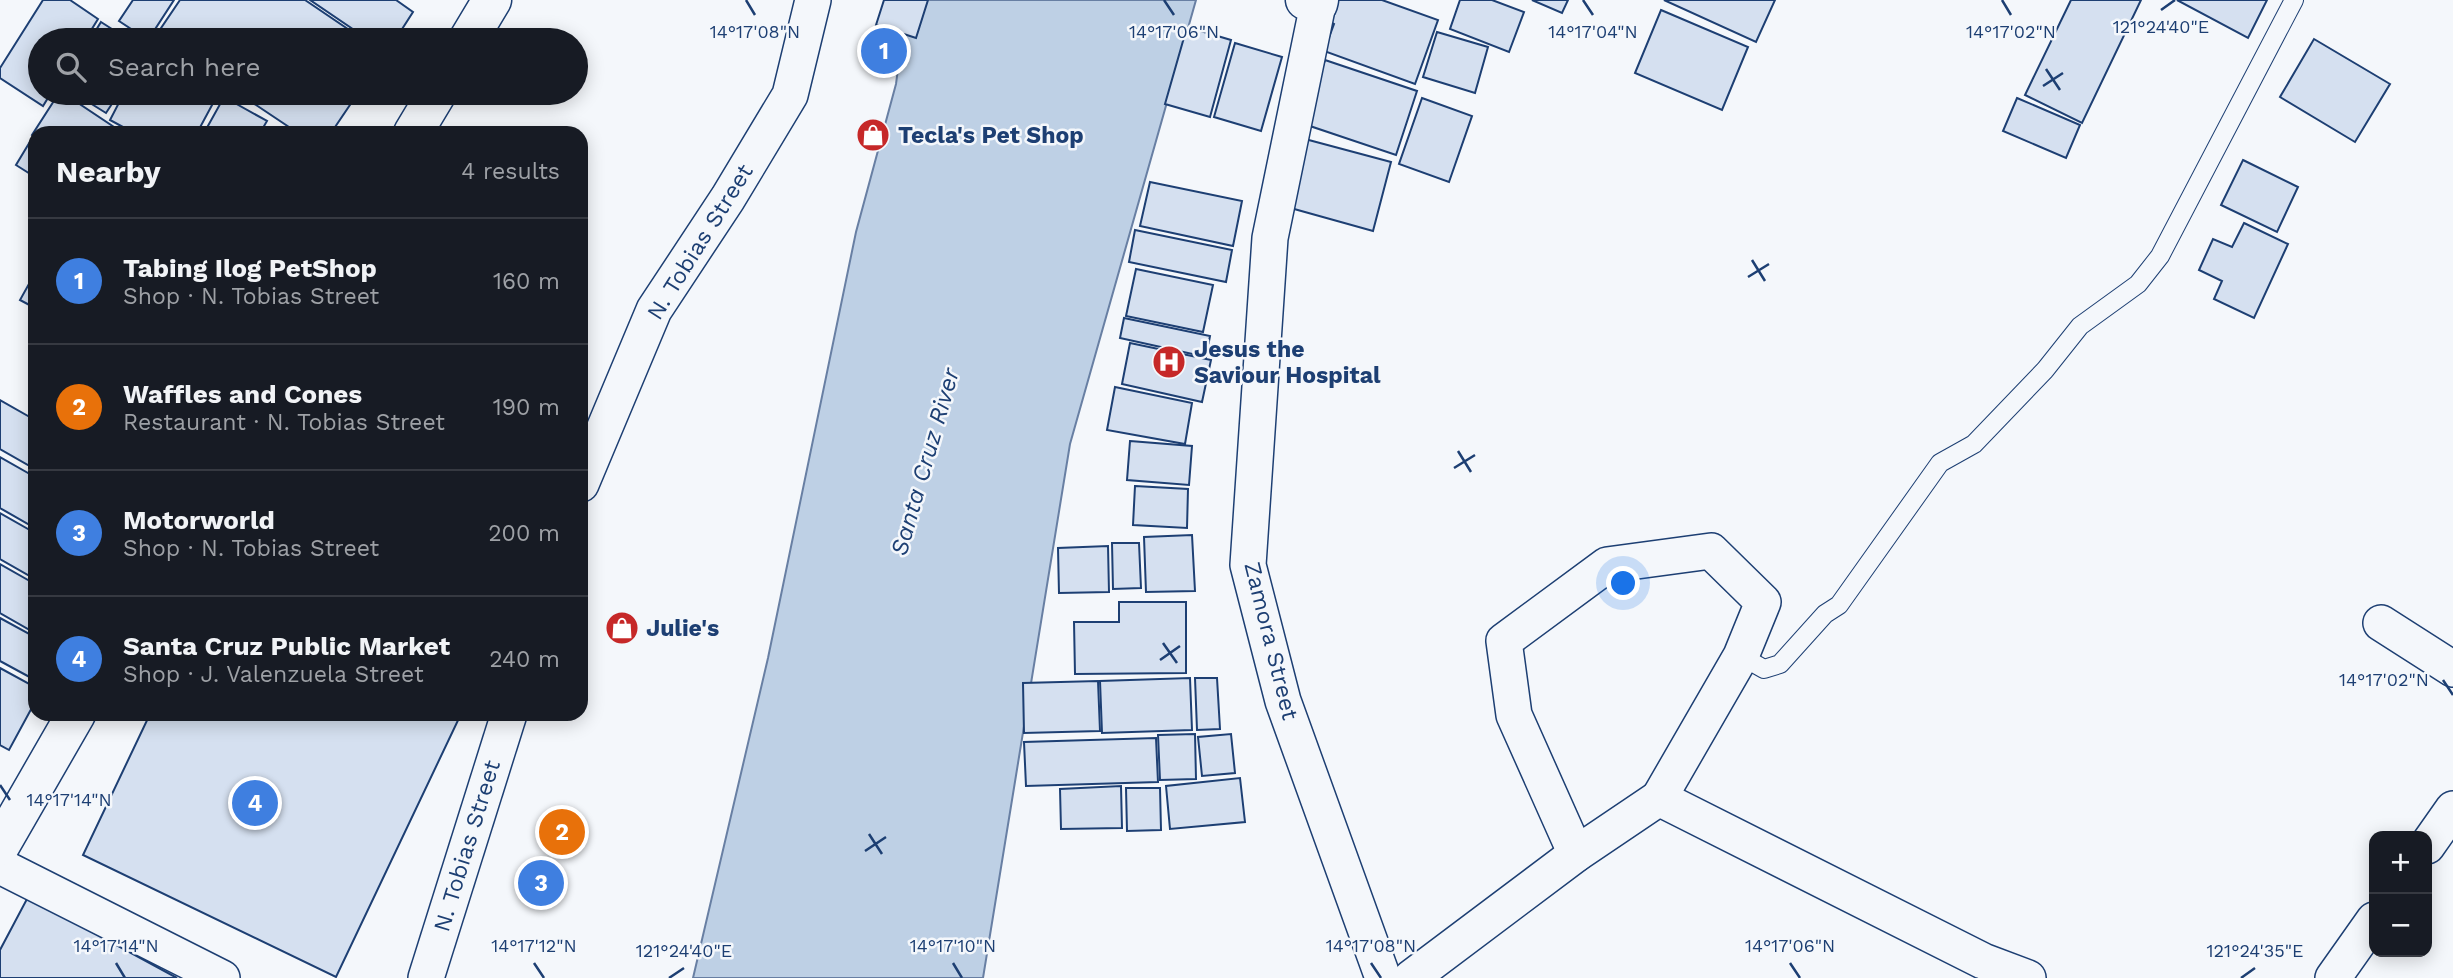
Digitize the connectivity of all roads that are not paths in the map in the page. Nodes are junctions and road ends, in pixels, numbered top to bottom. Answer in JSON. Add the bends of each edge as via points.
{"nodes":[{"id":1,"x":492,"y":0,"type":"edge"},
{"id":2,"x":813,"y":0,"type":"edge"},
{"id":3,"x":2294,"y":0,"type":"edge"},
{"id":4,"x":1314,"y":1,"type":"edge"},
{"id":5,"x":475,"y":28,"type":"edge"},
{"id":6,"x":430,"y":105,"type":"edge"},
{"id":7,"x":418,"y":126,"type":"edge"},
{"id":8,"x":588,"y":467,"type":"edge"},
{"id":9,"x":2381,"y":624,"type":"dead end"},
{"id":10,"x":1741,"y":656,"type":"junction"},
{"id":11,"x":2453,"y":669,"type":"edge"},
{"id":12,"x":72,"y":721,"type":"edge"},
{"id":13,"x":507,"y":721,"type":"edge"},
{"id":14,"x":1659,"y":798,"type":"junction"},
{"id":15,"x":2453,"y":809,"type":"edge"},
{"id":16,"x":2432,"y":839,"type":"edge"},
{"id":17,"x":0,"y":846,"type":"edge"},
{"id":18,"x":1576,"y":854,"type":"junction"},
{"id":19,"x":0,"y":866,"type":"edge"},
{"id":20,"x":2369,"y":927,"type":"edge"},
{"id":21,"x":210,"y":975,"type":"edge"},
{"id":22,"x":426,"y":978,"type":"edge"},
{"id":23,"x":1383,"y":978,"type":"edge"},
{"id":24,"x":1410,"y":978,"type":"edge"},
{"id":25,"x":2028,"y":978,"type":"edge"},
{"id":26,"x":2333,"y":978,"type":"edge"}],
"edges":[{"from":1,"to":5,"type":"street"},
{"from":2,"to":8,"type":"street","name":"N. Tobias Street","via":[[790,95],[654,310]]},
{"from":3,"to":10,"type":"lane","via":[[2160,256],[2138,284],[2080,326],[2045,370],[1973,444],[1940,463],[1839,605],[1825,614],[1780,664],[1764,669]]},
{"from":4,"to":23,"type":"street","name":"Zamora Street","via":[[1270,238],[1248,565],[1283,701]]},
{"from":6,"to":7,"type":"street"},
{"from":9,"to":11,"type":"street"},
{"from":10,"to":14,"type":"street"},
{"from":10,"to":18,"type":"street","via":[[1763,602],[1711,551],[1607,565],[1504,641],[1514,715]]},
{"from":12,"to":17,"type":"street"},
{"from":13,"to":22,"type":"street","name":"N. Tobias Street"},
{"from":14,"to":18,"type":"street"},
{"from":14,"to":25,"type":"street","via":[[1970,954]]},
{"from":15,"to":16,"type":"street"},
{"from":18,"to":24,"type":"street"},
{"from":19,"to":21,"type":"street"},
{"from":20,"to":26,"type":"street"}]}
